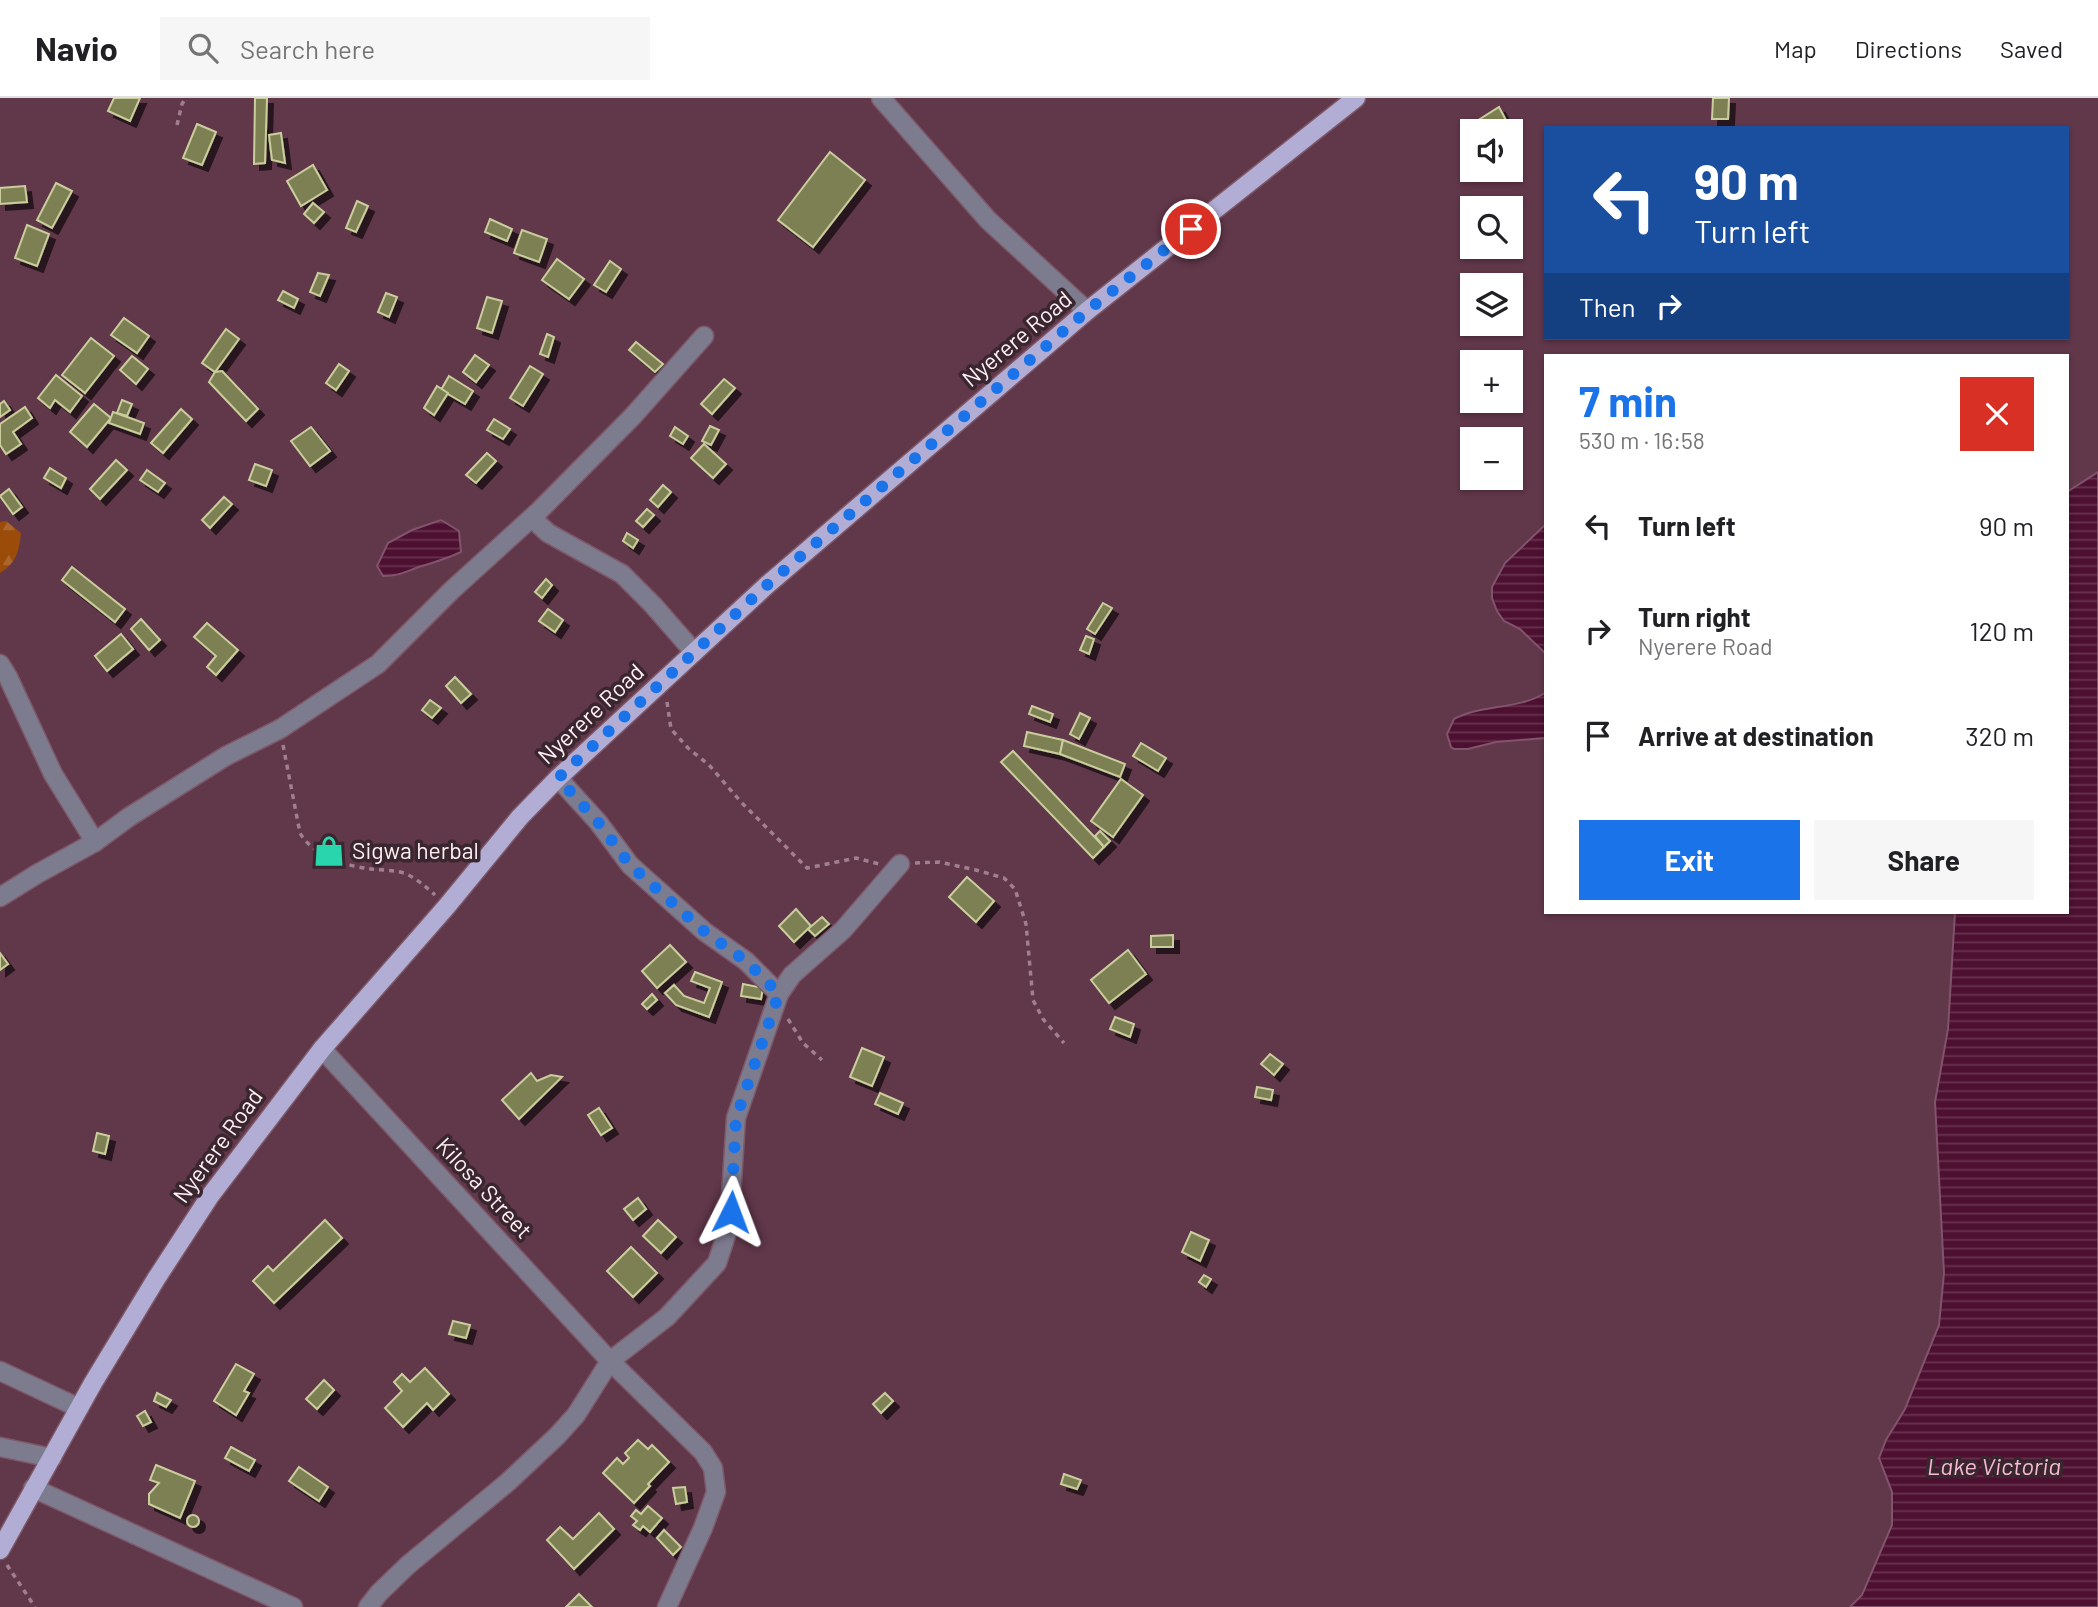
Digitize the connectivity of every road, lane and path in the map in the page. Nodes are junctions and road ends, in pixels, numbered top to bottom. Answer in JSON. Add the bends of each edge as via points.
{"nodes":[{"id":1,"x":186,"y":98,"type":"edge"},
{"id":2,"x":881,"y":98,"type":"edge"},
{"id":3,"x":1356,"y":98,"type":"edge"},
{"id":4,"x":177,"y":125,"type":"dead end"},
{"id":5,"x":1087,"y":311,"type":"junction"},
{"id":6,"x":704,"y":336,"type":"dead end"},
{"id":7,"x":532,"y":518,"type":"junction"},
{"id":8,"x":694,"y":652,"type":"junction"},
{"id":9,"x":0,"y":664,"type":"edge"},
{"id":10,"x":665,"y":679,"type":"junction"},
{"id":11,"x":281,"y":729,"type":"junction"},
{"id":12,"x":558,"y":778,"type":"junction"},
{"id":13,"x":95,"y":842,"type":"junction"},
{"id":14,"x":900,"y":864,"type":"junction"},
{"id":15,"x":0,"y":898,"type":"edge"},
{"id":16,"x":447,"y":906,"type":"junction"},
{"id":17,"x":779,"y":994,"type":"junction"},
{"id":18,"x":1064,"y":1043,"type":"dead end"},
{"id":19,"x":322,"y":1049,"type":"junction"},
{"id":20,"x":822,"y":1060,"type":"dead end"},
{"id":21,"x":610,"y":1361,"type":"junction"},
{"id":22,"x":0,"y":1371,"type":"edge"},
{"id":23,"x":79,"y":1408,"type":"junction"},
{"id":24,"x":0,"y":1447,"type":"edge"},
{"id":25,"x":52,"y":1458,"type":"junction"},
{"id":26,"x":33,"y":1488,"type":"junction"},
{"id":27,"x":4,"y":1557,"type":"edge"},
{"id":28,"x":35,"y":1607,"type":"edge"},
{"id":29,"x":293,"y":1607,"type":"edge"},
{"id":30,"x":368,"y":1607,"type":"edge"},
{"id":31,"x":667,"y":1607,"type":"edge"}],
"edges":[{"from":1,"to":4,"type":"path"},
{"from":2,"to":5,"type":"street","via":[[988,220]]},
{"from":3,"to":5,"type":"main road","name":"Nyerere Road"},
{"from":5,"to":8,"type":"main road","name":"Nyerere Road"},
{"from":6,"to":7,"type":"street"},
{"from":7,"to":8,"type":"street","via":[[548,533],[622,574]]},
{"from":7,"to":11,"type":"street","via":[[378,664]]},
{"from":8,"to":10,"type":"main road","name":"Nyerere Road"},
{"from":9,"to":13,"type":"street","via":[[53,774]]},
{"from":10,"to":12,"type":"main road","name":"Nyerere Road"},
{"from":10,"to":14,"type":"path","via":[[671,729],[807,869],[856,858]]},
{"from":11,"to":13,"type":"street","via":[[226,756]]},
{"from":11,"to":16,"type":"path","via":[[300,833],[306,844],[350,865],[406,874]]},
{"from":12,"to":16,"type":"main road","name":"Nyerere Road"},
{"from":12,"to":17,"type":"street","via":[[630,865]]},
{"from":13,"to":15,"type":"street"},
{"from":14,"to":17,"type":"street"},
{"from":14,"to":18,"type":"path","via":[[939,862],[1004,878],[1014,889],[1026,924],[1033,1000]]},
{"from":16,"to":19,"type":"main road","name":"Nyerere Road"},
{"from":17,"to":20,"type":"path","via":[[803,1043]]},
{"from":17,"to":21,"type":"street","via":[[736,1118],[729,1226],[717,1263],[667,1317]]},
{"from":19,"to":21,"type":"street","name":"Kilosa Street"},
{"from":19,"to":23,"type":"main road","name":"Nyerere Road","via":[[210,1196]]},
{"from":21,"to":30,"type":"street","via":[[558,1436],[408,1565]]},
{"from":21,"to":31,"type":"street","name":"Kilosa Street","via":[[704,1452],[713,1468],[716,1492]]},
{"from":22,"to":23,"type":"street"},
{"from":23,"to":25,"type":"main road","name":"Nyerere Road"},
{"from":24,"to":25,"type":"street"},
{"from":25,"to":26,"type":"main road","name":"Nyerere Road"},
{"from":26,"to":27,"type":"main road","name":"Nyerere Road"},
{"from":26,"to":29,"type":"street"},
{"from":27,"to":28,"type":"path"}]}
